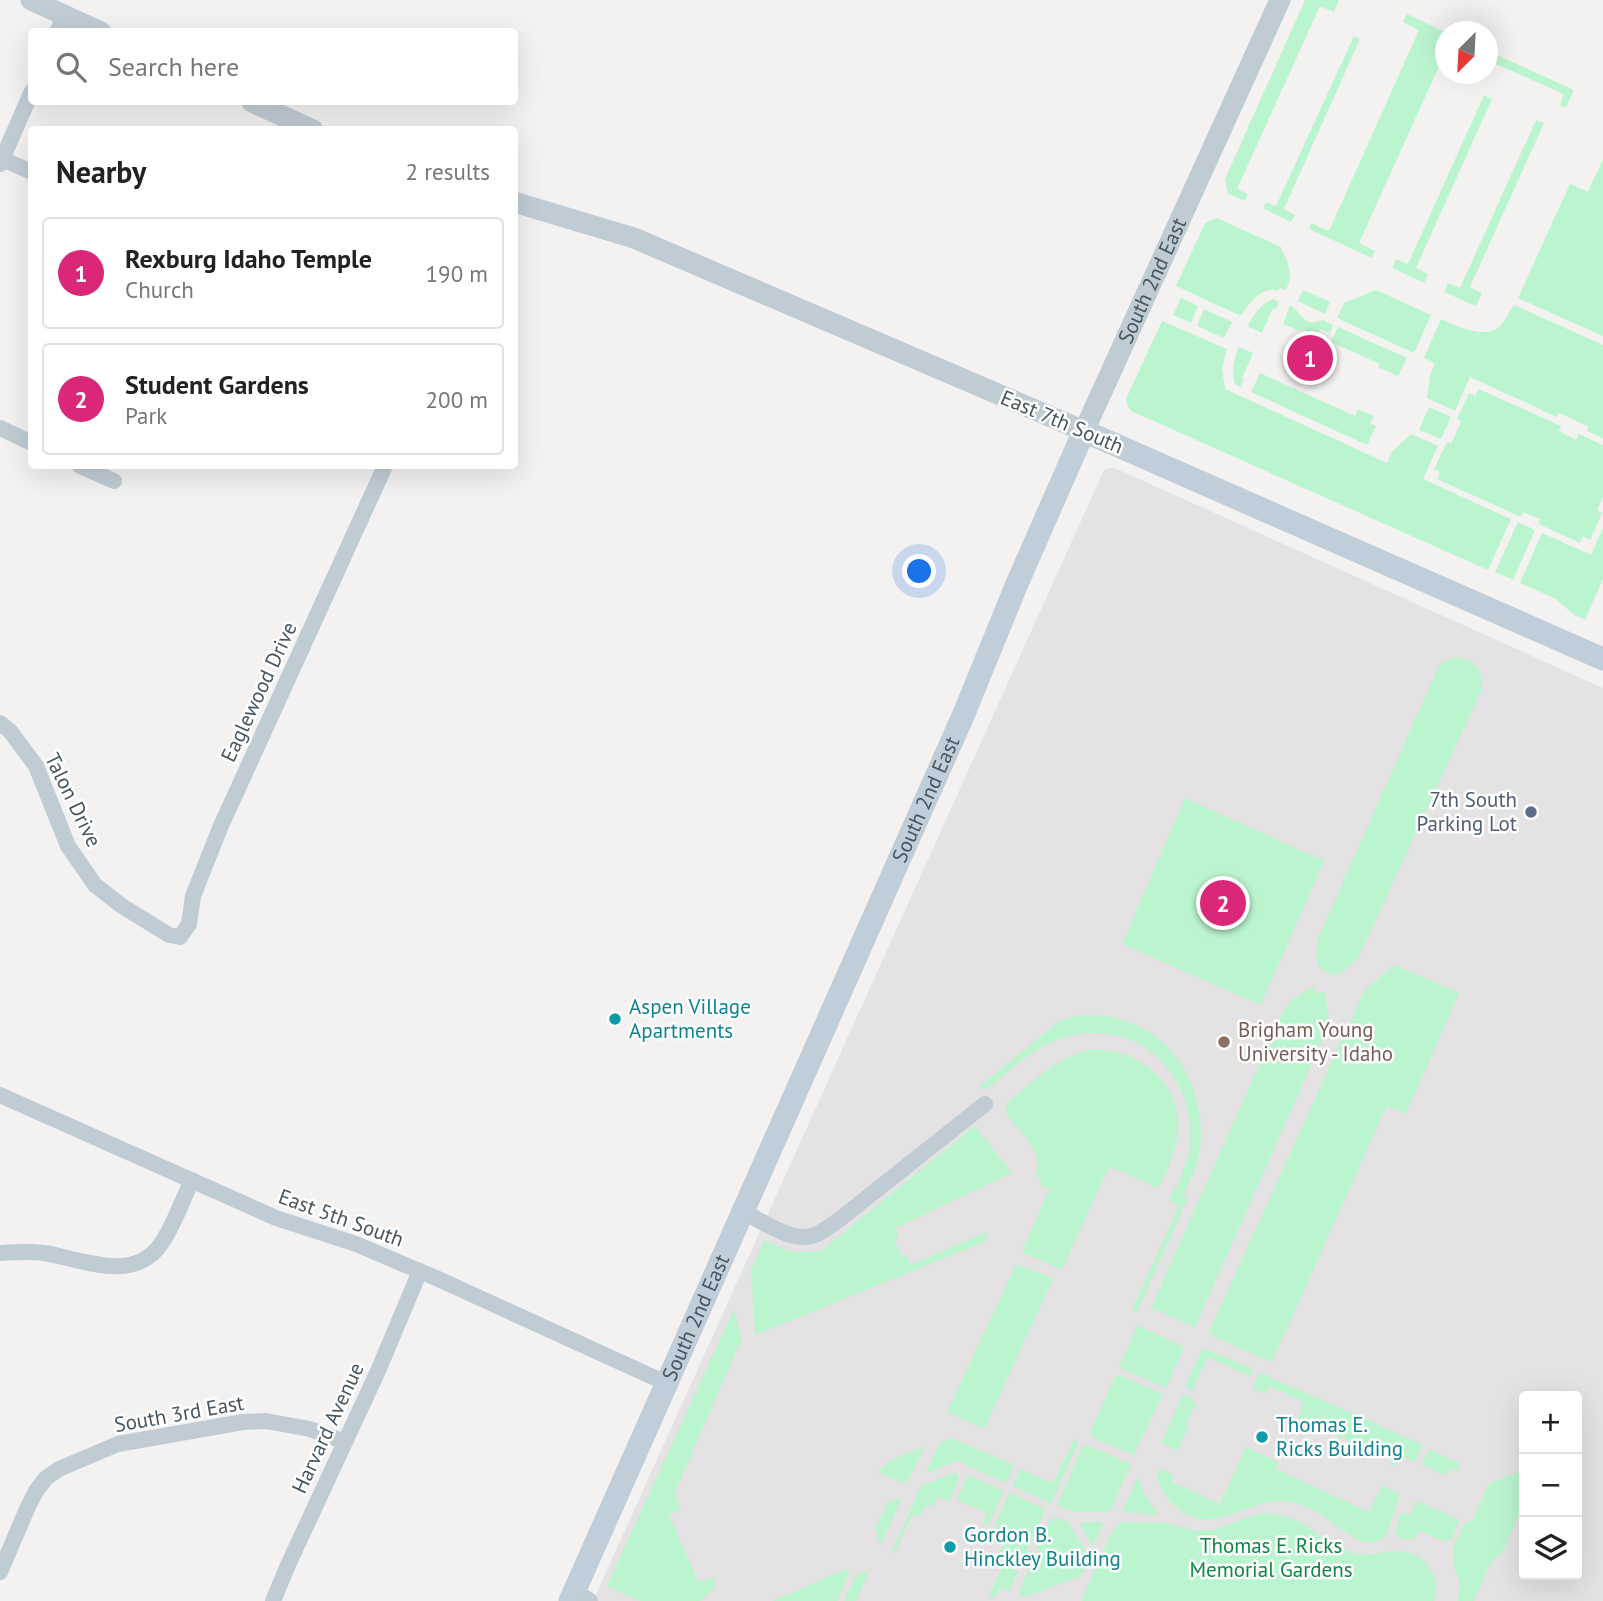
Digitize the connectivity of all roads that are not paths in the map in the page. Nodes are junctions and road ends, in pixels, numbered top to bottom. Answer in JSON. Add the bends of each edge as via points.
{"nodes":[{"id":1,"x":32,"y":0,"type":"edge"},
{"id":2,"x":1280,"y":0,"type":"edge"},
{"id":3,"x":61,"y":23,"type":"edge"},
{"id":4,"x":83,"y":28,"type":"edge"},
{"id":5,"x":28,"y":100,"type":"edge"},
{"id":6,"x":259,"y":105,"type":"edge"},
{"id":7,"x":304,"y":126,"type":"edge"},
{"id":8,"x":1,"y":162,"type":"edge"},
{"id":9,"x":28,"y":171,"type":"edge"},
{"id":10,"x":518,"y":203,"type":"edge"},
{"id":11,"x":0,"y":428,"type":"edge"},
{"id":12,"x":1084,"y":431,"type":"junction"},
{"id":13,"x":28,"y":441,"type":"edge"},
{"id":14,"x":87,"y":469,"type":"edge"},
{"id":15,"x":385,"y":469,"type":"edge"},
{"id":16,"x":114,"y":481,"type":"dead end"},
{"id":17,"x":1603,"y":659,"type":"edge"},
{"id":18,"x":0,"y":723,"type":"edge"},
{"id":19,"x":179,"y":936,"type":"joint"},
{"id":20,"x":0,"y":1095,"type":"edge"},
{"id":21,"x":985,"y":1104,"type":"dead end"},
{"id":22,"x":192,"y":1180,"type":"junction"},
{"id":23,"x":744,"y":1212,"type":"junction"},
{"id":24,"x":0,"y":1253,"type":"edge"},
{"id":25,"x":420,"y":1271,"type":"junction"},
{"id":26,"x":666,"y":1383,"type":"junction"},
{"id":27,"x":345,"y":1442,"type":"junction"},
{"id":28,"x":0,"y":1572,"type":"edge"},
{"id":29,"x":578,"y":1598,"type":"edge"},
{"id":30,"x":273,"y":1601,"type":"edge"}],
"edges":[{"from":1,"to":3,"type":"street"},
{"from":2,"to":12,"type":"street","name":"South 2nd East"},
{"from":3,"to":4,"type":"street"},
{"from":5,"to":8,"type":"street"},
{"from":6,"to":7,"type":"street"},
{"from":8,"to":9,"type":"street"},
{"from":10,"to":12,"type":"street","name":"East 7th South","via":[[634,239]]},
{"from":11,"to":13,"type":"street"},
{"from":12,"to":17,"type":"main road","name":"East 7th South"},
{"from":12,"to":23,"type":"main road","name":"South 2nd East"},
{"from":14,"to":16,"type":"street"},
{"from":15,"to":19,"type":"street","name":"Eaglewood Drive","via":[[220,828],[193,896],[189,924]]},
{"from":18,"to":19,"type":"street","name":"Talon Drive","via":[[36,766],[68,846],[95,885],[169,935]]},
{"from":20,"to":22,"type":"street","name":"East 5th South"},
{"from":21,"to":23,"type":"street","via":[[841,1219],[814,1235],[799,1238]]},
{"from":22,"to":24,"type":"street","via":[[160,1246],[139,1263],[102,1265],[40,1253]]},
{"from":22,"to":25,"type":"street","name":"East 5th South","via":[[276,1218]]},
{"from":23,"to":26,"type":"main road","name":"South 2nd East"},
{"from":25,"to":26,"type":"street","name":"East 5th South"},
{"from":25,"to":27,"type":"street","name":"Harvard Avenue"},
{"from":26,"to":29,"type":"main road","name":"South 2nd East"},
{"from":27,"to":28,"type":"street","name":"South 3rd East","via":[[310,1429],[266,1421],[118,1444],[46,1478],[27,1508]]},
{"from":27,"to":30,"type":"street","name":"Harvard Avenue"}]}
